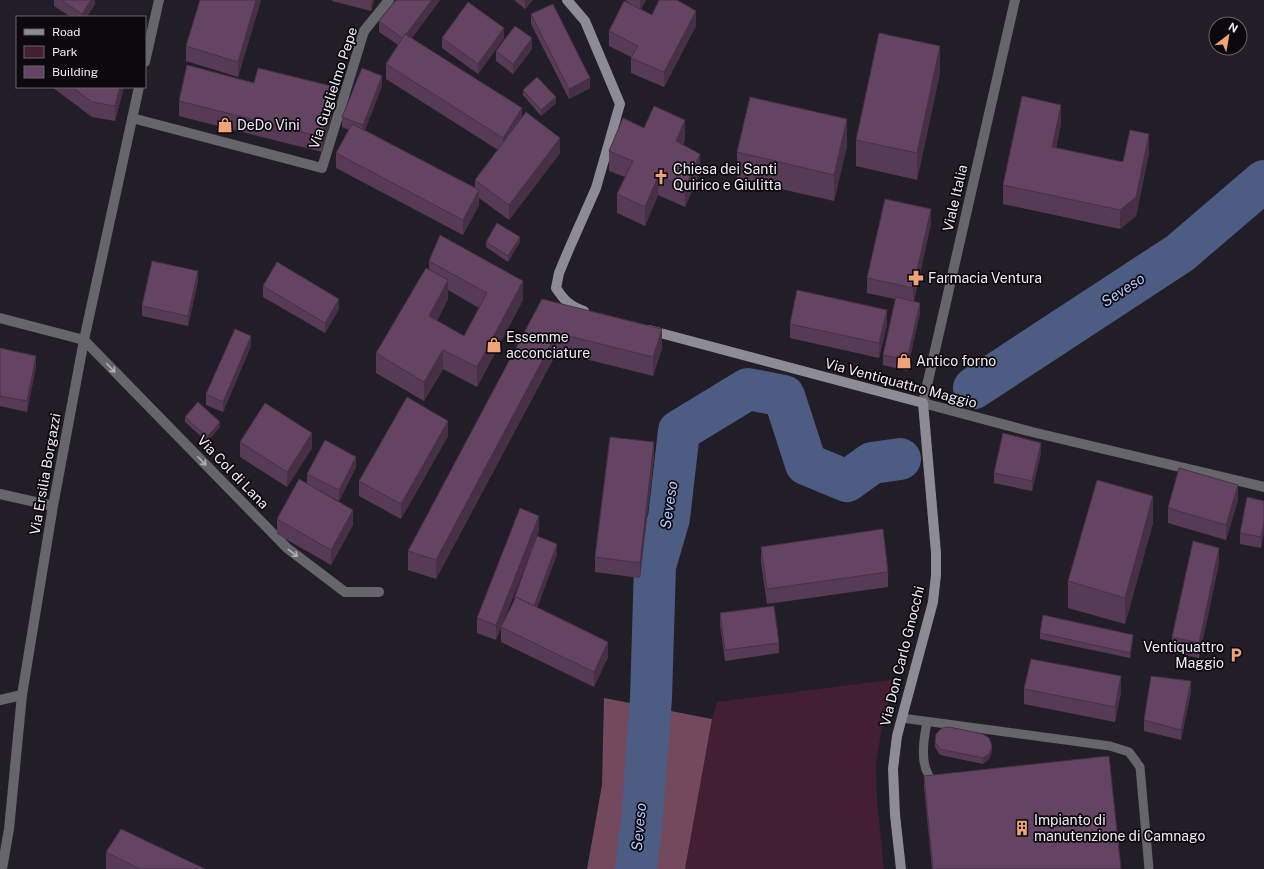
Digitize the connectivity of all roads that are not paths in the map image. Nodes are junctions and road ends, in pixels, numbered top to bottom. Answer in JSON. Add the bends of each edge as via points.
{"nodes":[{"id":1,"x":158,"y":0,"type":"edge"},
{"id":2,"x":389,"y":0,"type":"edge"},
{"id":3,"x":567,"y":0,"type":"edge"},
{"id":4,"x":1015,"y":0,"type":"edge"},
{"id":5,"x":146,"y":57,"type":"edge"},
{"id":6,"x":139,"y":88,"type":"edge"},
{"id":7,"x":132,"y":118,"type":"junction"},
{"id":8,"x":596,"y":316,"type":"edge"},
{"id":9,"x":0,"y":318,"type":"edge"},
{"id":10,"x":641,"y":328,"type":"edge"},
{"id":11,"x":84,"y":340,"type":"junction"},
{"id":12,"x":923,"y":403,"type":"junction"},
{"id":13,"x":1264,"y":487,"type":"edge"},
{"id":14,"x":0,"y":494,"type":"edge"},
{"id":15,"x":53,"y":506,"type":"junction"},
{"id":16,"x":379,"y":592,"type":"dead end"},
{"id":17,"x":22,"y":695,"type":"junction"},
{"id":18,"x":0,"y":700,"type":"edge"},
{"id":19,"x":902,"y":718,"type":"junction"},
{"id":20,"x":927,"y":722,"type":"junction"},
{"id":21,"x":942,"y":785,"type":"edge"},
{"id":22,"x":2,"y":869,"type":"edge"},
{"id":23,"x":901,"y":869,"type":"edge"},
{"id":24,"x":1150,"y":869,"type":"edge"}],
"edges":[{"from":1,"to":5,"type":"street"},
{"from":2,"to":7,"type":"street","name":"Via Guglielmo Pepe","via":[[364,31],[322,168]]},
{"from":3,"to":8,"type":"street","via":[[585,21],[620,104],[596,188],[568,250],[556,288],[565,301],[576,309]]},
{"from":4,"to":12,"type":"street","name":"Viale Italia"},
{"from":6,"to":7,"type":"street","name":"Via Ersilia Borgazzi"},
{"from":7,"to":11,"type":"street","name":"Via Ersilia Borgazzi"},
{"from":9,"to":11,"type":"street"},
{"from":10,"to":12,"type":"street","name":"Via Ventiquattro Maggio"},
{"from":11,"to":15,"type":"street","name":"Via Ersilia Borgazzi"},
{"from":11,"to":16,"type":"street","name":"Via Col di Lana","one_way":true,"via":[[287,548],[345,592]]},
{"from":12,"to":13,"type":"street","name":"Via Ventiquattro Maggio","via":[[1032,432]]},
{"from":12,"to":19,"type":"street","name":"Via Don Carlo Gnocchi","via":[[936,575],[933,602]]},
{"from":14,"to":15,"type":"street"},
{"from":15,"to":17,"type":"street","name":"Via Ersilia Borgazzi"},
{"from":17,"to":18,"type":"street"},
{"from":17,"to":22,"type":"street","name":"Via Ersilia Borgazzi","via":[[9,829]]},
{"from":19,"to":20,"type":"lane"},
{"from":19,"to":23,"type":"street","name":"Via Don Carlo Gnocchi","via":[[896,736],[893,769]]},
{"from":20,"to":21,"type":"lane","via":[[924,764],[928,776]]},
{"from":20,"to":24,"type":"lane","via":[[1110,746],[1129,752],[1140,767]]}]}
